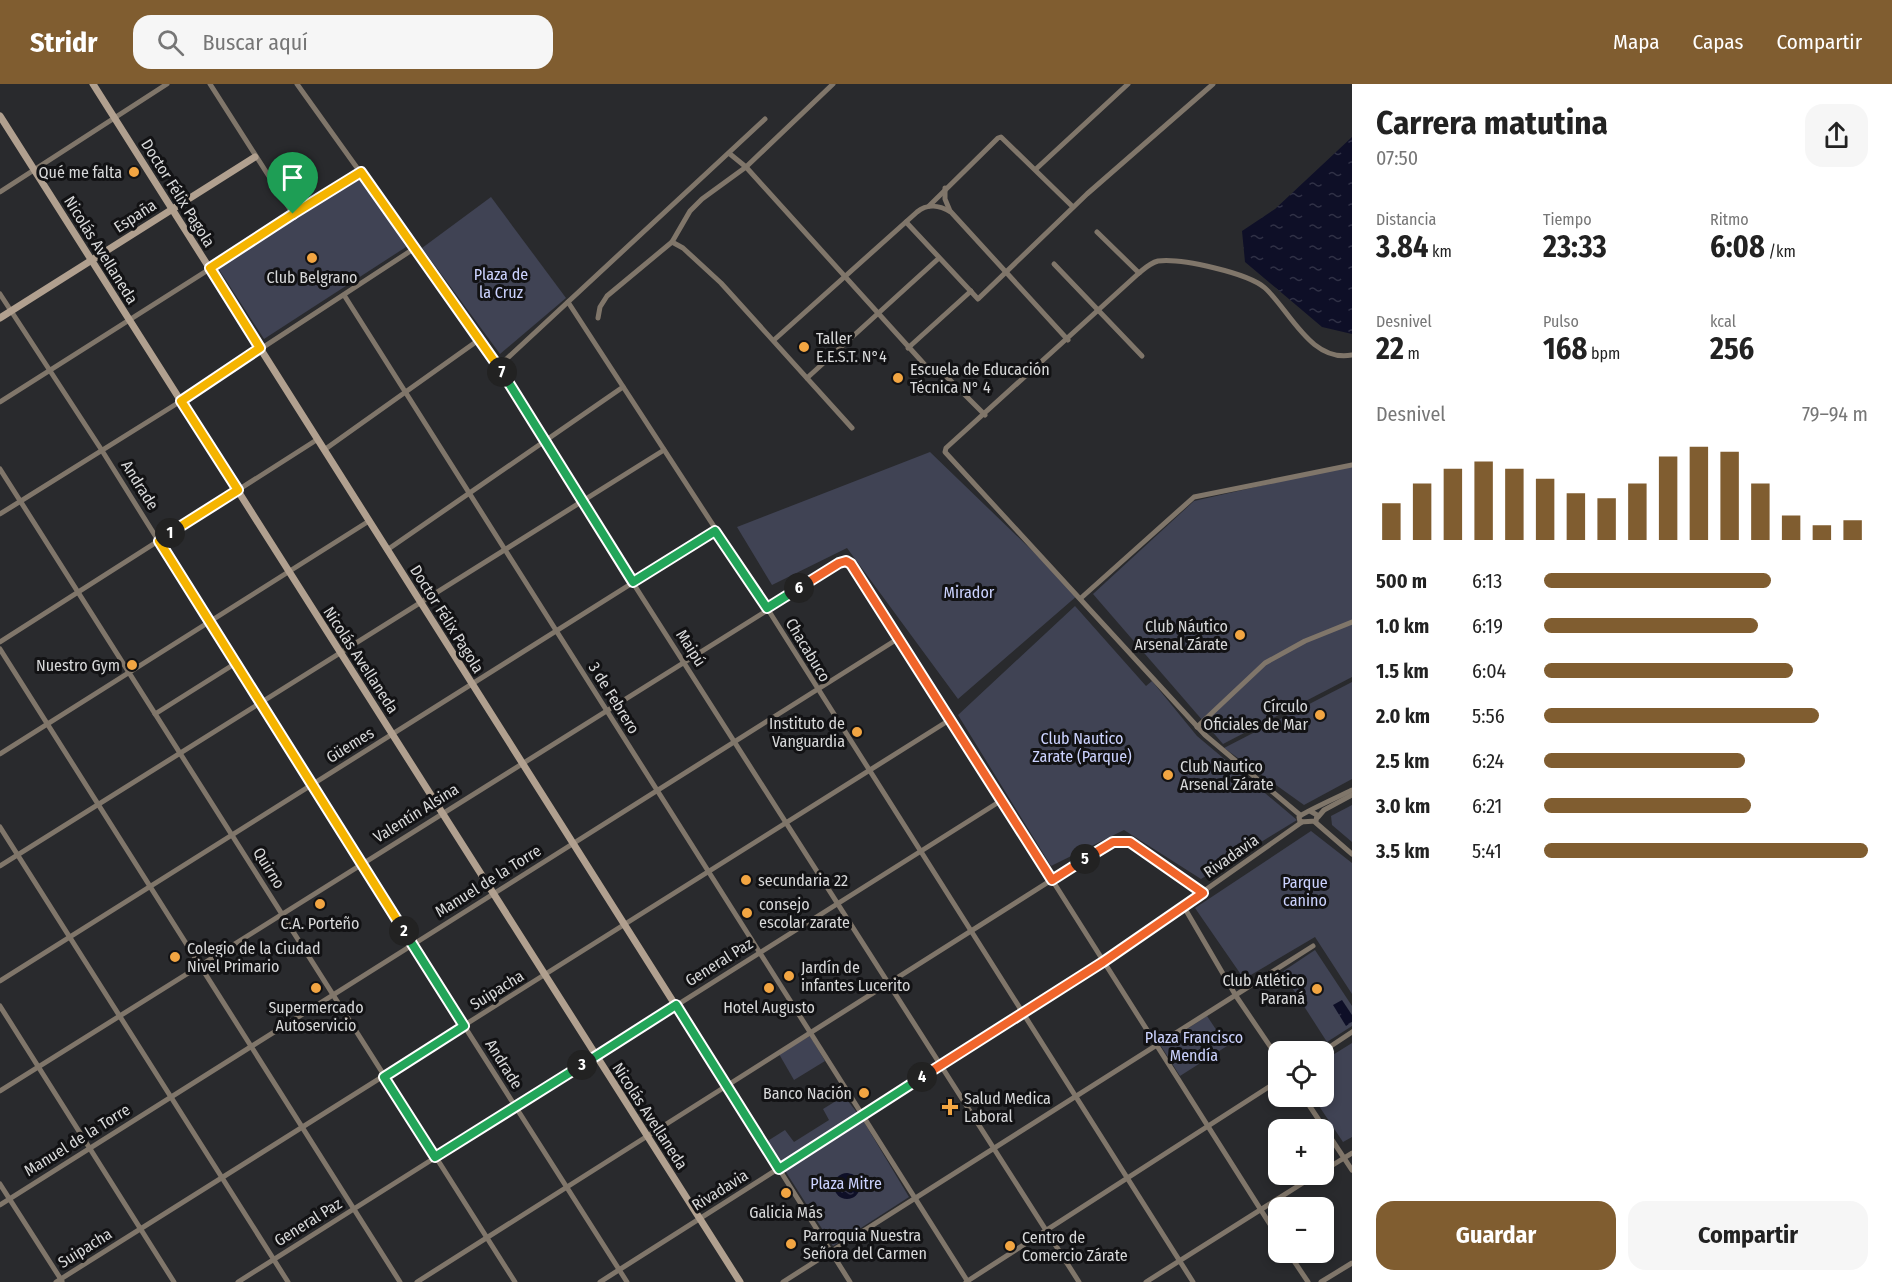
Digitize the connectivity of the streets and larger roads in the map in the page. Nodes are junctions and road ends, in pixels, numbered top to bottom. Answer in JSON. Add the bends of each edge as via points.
{"nodes":[{"id":1,"x":93,"y":84,"type":"edge"},
{"id":2,"x":150,"y":84,"type":"edge"},
{"id":3,"x":167,"y":84,"type":"edge"},
{"id":4,"x":210,"y":84,"type":"edge"},
{"id":5,"x":297,"y":84,"type":"edge"},
{"id":6,"x":833,"y":84,"type":"edge"},
{"id":7,"x":1128,"y":84,"type":"edge"},
{"id":8,"x":1213,"y":84,"type":"edge"},
{"id":9,"x":155,"y":92,"type":"junction"},
{"id":10,"x":0,"y":116,"type":"edge"},
{"id":11,"x":115,"y":119,"type":"junction"},
{"id":12,"x":765,"y":119,"type":"dead end"},
{"id":13,"x":730,"y":154,"type":"junction"},
{"id":14,"x":255,"y":157,"type":"junction"},
{"id":15,"x":746,"y":167,"type":"junction"},
{"id":16,"x":34,"y":169,"type":"junction"},
{"id":17,"x":1036,"y":169,"type":"junction"},
{"id":18,"x":361,"y":172,"type":"junction"},
{"id":19,"x":945,"y":187,"type":"junction"},
{"id":20,"x":0,"y":192,"type":"edge"},
{"id":21,"x":929,"y":206,"type":"junction"},
{"id":22,"x":1074,"y":207,"type":"junction"},
{"id":23,"x":171,"y":208,"type":"junction"},
{"id":24,"x":951,"y":212,"type":"junction"},
{"id":25,"x":293,"y":214,"type":"junction"},
{"id":26,"x":906,"y":222,"type":"junction"},
{"id":27,"x":1097,"y":232,"type":"dead end"},
{"id":28,"x":672,"y":242,"type":"junction"},
{"id":29,"x":415,"y":248,"type":"junction"},
{"id":30,"x":939,"y":258,"type":"junction"},
{"id":31,"x":91,"y":261,"type":"junction"},
{"id":32,"x":1054,"y":264,"type":"dead end"},
{"id":33,"x":210,"y":268,"type":"junction"},
{"id":34,"x":1007,"y":273,"type":"junction"},
{"id":35,"x":1139,"y":273,"type":"junction"},
{"id":36,"x":844,"y":277,"type":"junction"},
{"id":37,"x":971,"y":291,"type":"junction"},
{"id":38,"x":0,"y":294,"type":"edge"},
{"id":39,"x":344,"y":295,"type":"junction"},
{"id":40,"x":568,"y":302,"type":"junction"},
{"id":41,"x":11,"y":311,"type":"junction"},
{"id":42,"x":1099,"y":311,"type":"junction"},
{"id":43,"x":879,"y":315,"type":"junction"},
{"id":44,"x":0,"y":318,"type":"edge"},
{"id":45,"x":598,"y":318,"type":"dead end"},
{"id":46,"x":129,"y":321,"type":"junction"},
{"id":47,"x":480,"y":339,"type":"junction"},
{"id":48,"x":774,"y":340,"type":"junction"},
{"id":49,"x":1068,"y":340,"type":"junction"},
{"id":50,"x":260,"y":348,"type":"junction"},
{"id":51,"x":909,"y":348,"type":"junction"},
{"id":52,"x":1352,"y":355,"type":"edge"},
{"id":53,"x":1142,"y":356,"type":"dead end"},
{"id":54,"x":499,"y":366,"type":"junction"},
{"id":55,"x":49,"y":371,"type":"junction"},
{"id":56,"x":807,"y":378,"type":"junction"},
{"id":57,"x":623,"y":387,"type":"junction"},
{"id":58,"x":405,"y":392,"type":"junction"},
{"id":59,"x":181,"y":401,"type":"junction"},
{"id":60,"x":0,"y":402,"type":"edge"},
{"id":61,"x":985,"y":415,"type":"junction"},
{"id":62,"x":852,"y":428,"type":"dead end"},
{"id":63,"x":318,"y":439,"type":"junction"},
{"id":64,"x":545,"y":440,"type":"junction"},
{"id":65,"x":101,"y":449,"type":"junction"},
{"id":66,"x":324,"y":450,"type":"junction"},
{"id":67,"x":664,"y":450,"type":"junction"},
{"id":68,"x":1352,"y":465,"type":"edge"},
{"id":69,"x":0,"y":469,"type":"edge"},
{"id":70,"x":238,"y":490,"type":"junction"},
{"id":71,"x":469,"y":494,"type":"junction"},
{"id":72,"x":20,"y":501,"type":"junction"},
{"id":73,"x":582,"y":502,"type":"junction"},
{"id":74,"x":0,"y":514,"type":"edge"},
{"id":75,"x":369,"y":521,"type":"junction"},
{"id":76,"x":715,"y":531,"type":"junction"},
{"id":77,"x":159,"y":541,"type":"junction"},
{"id":78,"x":387,"y":550,"type":"junction"},
{"id":79,"x":505,"y":550,"type":"junction"},
{"id":80,"x":289,"y":573,"type":"junction"},
{"id":81,"x":633,"y":582,"type":"junction"},
{"id":82,"x":77,"y":592,"type":"junction"},
{"id":83,"x":1081,"y":598,"type":"junction"},
{"id":84,"x":420,"y":603,"type":"junction"},
{"id":85,"x":767,"y":608,"type":"junction"},
{"id":86,"x":1352,"y":622,"type":"edge"},
{"id":87,"x":210,"y":623,"type":"junction"},
{"id":88,"x":556,"y":631,"type":"junction"},
{"id":89,"x":899,"y":638,"type":"junction"},
{"id":90,"x":0,"y":642,"type":"edge"},
{"id":91,"x":0,"y":649,"type":"edge"},
{"id":92,"x":341,"y":654,"type":"junction"},
{"id":93,"x":684,"y":660,"type":"junction"},
{"id":94,"x":236,"y":663,"type":"junction"},
{"id":95,"x":129,"y":673,"type":"junction"},
{"id":96,"x":472,"y":684,"type":"junction"},
{"id":97,"x":816,"y":690,"type":"junction"},
{"id":98,"x":261,"y":704,"type":"junction"},
{"id":99,"x":605,"y":710,"type":"junction"},
{"id":100,"x":155,"y":714,"type":"junction"},
{"id":101,"x":951,"y":719,"type":"junction"},
{"id":102,"x":47,"y":723,"type":"junction"},
{"id":103,"x":1197,"y":727,"type":"junction"},
{"id":104,"x":392,"y":734,"type":"junction"},
{"id":105,"x":735,"y":741,"type":"junction"},
{"id":106,"x":0,"y":754,"type":"edge"},
{"id":107,"x":180,"y":754,"type":"junction"},
{"id":108,"x":522,"y":762,"type":"junction"},
{"id":109,"x":869,"y":771,"type":"junction"},
{"id":110,"x":311,"y":786,"type":"junction"},
{"id":111,"x":1352,"y":789,"type":"edge"},
{"id":112,"x":657,"y":791,"type":"junction"},
{"id":113,"x":1352,"y":795,"type":"edge"},
{"id":114,"x":1002,"y":800,"type":"junction"},
{"id":115,"x":98,"y":804,"type":"junction"},
{"id":116,"x":1310,"y":811,"type":"junction"},
{"id":117,"x":442,"y":812,"type":"junction"},
{"id":118,"x":1300,"y":815,"type":"junction"},
{"id":119,"x":1316,"y":820,"type":"junction"},
{"id":120,"x":1302,"y":822,"type":"junction"},
{"id":121,"x":787,"y":823,"type":"junction"},
{"id":122,"x":0,"y":827,"type":"edge"},
{"id":123,"x":232,"y":834,"type":"junction"},
{"id":124,"x":573,"y":843,"type":"junction"},
{"id":125,"x":920,"y":851,"type":"junction"},
{"id":126,"x":1352,"y":854,"type":"edge"},
{"id":127,"x":18,"y":855,"type":"junction"},
{"id":128,"x":361,"y":864,"type":"junction"},
{"id":129,"x":0,"y":866,"type":"edge"},
{"id":130,"x":708,"y":872,"type":"junction"},
{"id":131,"x":1052,"y":880,"type":"junction"},
{"id":132,"x":149,"y":885,"type":"junction"},
{"id":133,"x":1203,"y":893,"type":"junction"},
{"id":134,"x":494,"y":894,"type":"junction"},
{"id":135,"x":838,"y":903,"type":"junction"},
{"id":136,"x":1184,"y":907,"type":"junction"},
{"id":137,"x":282,"y":914,"type":"junction"},
{"id":138,"x":625,"y":924,"type":"junction"},
{"id":139,"x":970,"y":932,"type":"junction"},
{"id":140,"x":69,"y":937,"type":"junction"},
{"id":141,"x":412,"y":945,"type":"junction"},
{"id":142,"x":1313,"y":946,"type":"dead end"},
{"id":143,"x":759,"y":953,"type":"junction"},
{"id":144,"x":1103,"y":962,"type":"junction"},
{"id":145,"x":200,"y":966,"type":"junction"},
{"id":146,"x":545,"y":975,"type":"junction"},
{"id":147,"x":0,"y":981,"type":"edge"},
{"id":148,"x":889,"y":983,"type":"junction"},
{"id":149,"x":334,"y":994,"type":"junction"},
{"id":150,"x":1236,"y":996,"type":"junction"},
{"id":151,"x":676,"y":1005,"type":"junction"},
{"id":152,"x":0,"y":1006,"type":"edge"},
{"id":153,"x":1023,"y":1013,"type":"junction"},
{"id":154,"x":119,"y":1018,"type":"junction"},
{"id":155,"x":464,"y":1026,"type":"junction"},
{"id":156,"x":1352,"y":1032,"type":"edge"},
{"id":157,"x":810,"y":1033,"type":"junction"},
{"id":158,"x":1268,"y":1043,"type":"edge"},
{"id":159,"x":1334,"y":1044,"type":"edge"},
{"id":160,"x":1156,"y":1045,"type":"junction"},
{"id":161,"x":250,"y":1047,"type":"junction"},
{"id":162,"x":596,"y":1056,"type":"junction"},
{"id":163,"x":941,"y":1065,"type":"junction"},
{"id":164,"x":38,"y":1067,"type":"junction"},
{"id":165,"x":384,"y":1077,"type":"junction"},
{"id":166,"x":727,"y":1085,"type":"junction"},
{"id":167,"x":1268,"y":1087,"type":"edge"},
{"id":168,"x":0,"y":1091,"type":"edge"},
{"id":169,"x":1075,"y":1096,"type":"junction"},
{"id":170,"x":171,"y":1097,"type":"junction"},
{"id":171,"x":515,"y":1107,"type":"junction"},
{"id":172,"x":1310,"y":1107,"type":"edge"},
{"id":173,"x":861,"y":1115,"type":"junction"},
{"id":174,"x":1208,"y":1126,"type":"junction"},
{"id":175,"x":302,"y":1128,"type":"junction"},
{"id":176,"x":647,"y":1136,"type":"junction"},
{"id":177,"x":90,"y":1148,"type":"junction"},
{"id":178,"x":994,"y":1148,"type":"junction"},
{"id":179,"x":1352,"y":1154,"type":"edge"},
{"id":180,"x":435,"y":1157,"type":"junction"},
{"id":181,"x":1344,"y":1158,"type":"junction"},
{"id":182,"x":1334,"y":1164,"type":"edge"},
{"id":183,"x":779,"y":1169,"type":"junction"},
{"id":184,"x":1352,"y":1170,"type":"edge"},
{"id":185,"x":222,"y":1178,"type":"junction"},
{"id":186,"x":1127,"y":1178,"type":"junction"},
{"id":187,"x":0,"y":1184,"type":"edge"},
{"id":188,"x":1299,"y":1185,"type":"edge"},
{"id":189,"x":567,"y":1188,"type":"junction"},
{"id":190,"x":915,"y":1198,"type":"junction"},
{"id":191,"x":10,"y":1199,"type":"junction"},
{"id":192,"x":0,"y":1205,"type":"edge"},
{"id":193,"x":353,"y":1209,"type":"junction"},
{"id":194,"x":1260,"y":1209,"type":"junction"},
{"id":195,"x":700,"y":1218,"type":"junction"},
{"id":196,"x":1268,"y":1221,"type":"edge"},
{"id":197,"x":141,"y":1229,"type":"junction"},
{"id":198,"x":1046,"y":1230,"type":"junction"},
{"id":199,"x":487,"y":1238,"type":"junction"},
{"id":200,"x":832,"y":1252,"type":"junction"},
{"id":201,"x":274,"y":1259,"type":"junction"},
{"id":202,"x":1180,"y":1261,"type":"junction"},
{"id":203,"x":1295,"y":1263,"type":"edge"},
{"id":204,"x":1352,"y":1263,"type":"edge"},
{"id":205,"x":619,"y":1270,"type":"junction"},
{"id":206,"x":60,"y":1281,"type":"edge"},
{"id":207,"x":174,"y":1282,"type":"edge"},
{"id":208,"x":238,"y":1282,"type":"edge"},
{"id":209,"x":288,"y":1282,"type":"edge"},
{"id":210,"x":400,"y":1282,"type":"edge"},
{"id":211,"x":417,"y":1282,"type":"edge"},
{"id":212,"x":514,"y":1282,"type":"edge"},
{"id":213,"x":600,"y":1282,"type":"edge"},
{"id":214,"x":627,"y":1282,"type":"edge"},
{"id":215,"x":740,"y":1282,"type":"edge"},
{"id":216,"x":783,"y":1282,"type":"edge"},
{"id":217,"x":850,"y":1282,"type":"edge"},
{"id":218,"x":967,"y":1282,"type":"edge"},
{"id":219,"x":1079,"y":1282,"type":"edge"},
{"id":220,"x":1146,"y":1282,"type":"edge"},
{"id":221,"x":1193,"y":1282,"type":"edge"},
{"id":222,"x":1308,"y":1282,"type":"edge"},
{"id":223,"x":1321,"y":1282,"type":"edge"}],
"edges":[{"from":1,"to":11,"type":"street","name":"Doctor Félix Pagola"},
{"from":2,"to":9,"type":"street"},
{"from":3,"to":9,"type":"street"},
{"from":4,"to":14,"type":"street"},
{"from":5,"to":18,"type":"street"},
{"from":6,"to":15,"type":"street"},
{"from":7,"to":17,"type":"street"},
{"from":8,"to":22,"type":"street"},
{"from":9,"to":11,"type":"street"},
{"from":10,"to":16,"type":"street","name":"Nicolás Avellaneda"},
{"from":11,"to":16,"type":"street"},
{"from":11,"to":23,"type":"street","name":"Doctor Félix Pagola"},
{"from":12,"to":13,"type":"street"},
{"from":13,"to":15,"type":"street"},
{"from":13,"to":40,"type":"street"},
{"from":14,"to":23,"type":"street","name":"España"},
{"from":14,"to":25,"type":"street"},
{"from":15,"to":28,"type":"street","via":[[702,199]]},
{"from":15,"to":36,"type":"street"},
{"from":16,"to":20,"type":"street"},
{"from":16,"to":31,"type":"street","name":"Nicolás Avellaneda"},
{"from":17,"to":19,"type":"street","via":[[1004,139],[998,138]]},
{"from":17,"to":22,"type":"street"},
{"from":18,"to":25,"type":"street"},
{"from":18,"to":29,"type":"street"},
{"from":19,"to":21,"type":"street"},
{"from":19,"to":24,"type":"street"},
{"from":21,"to":24,"type":"street"},
{"from":21,"to":26,"type":"street","via":[[922,207]]},
{"from":22,"to":34,"type":"street"},
{"from":23,"to":31,"type":"street","name":"España"},
{"from":23,"to":33,"type":"street","name":"Doctor Félix Pagola"},
{"from":24,"to":34,"type":"street"},
{"from":25,"to":33,"type":"street"},
{"from":26,"to":30,"type":"street"},
{"from":26,"to":36,"type":"street"},
{"from":27,"to":35,"type":"street"},
{"from":28,"to":45,"type":"street","via":[[607,297]]},
{"from":28,"to":48,"type":"street","via":[[714,276]]},
{"from":29,"to":39,"type":"street"},
{"from":29,"to":47,"type":"street","name":"Maipú"},
{"from":30,"to":37,"type":"street"},
{"from":30,"to":43,"type":"street"},
{"from":31,"to":41,"type":"street","name":"España"},
{"from":31,"to":46,"type":"street","name":"Nicolás Avellaneda"},
{"from":32,"to":42,"type":"street"},
{"from":33,"to":46,"type":"street"},
{"from":33,"to":50,"type":"street","name":"Doctor Félix Pagola"},
{"from":34,"to":37,"type":"street","via":[[978,299]]},
{"from":34,"to":49,"type":"street"},
{"from":35,"to":42,"type":"street"},
{"from":35,"to":52,"type":"street","via":[[1150,264],[1177,261],[1252,281],[1266,289],[1318,347],[1335,355]]},
{"from":36,"to":43,"type":"street"},
{"from":36,"to":48,"type":"street"},
{"from":37,"to":51,"type":"street"},
{"from":38,"to":41,"type":"street","name":"Andrade"},
{"from":39,"to":50,"type":"street"},
{"from":39,"to":58,"type":"street","name":"3 de Febrero"},
{"from":40,"to":54,"type":"street"},
{"from":40,"to":57,"type":"street","name":"Chacabuco"},
{"from":41,"to":44,"type":"street","name":"España"},
{"from":41,"to":55,"type":"street","name":"Andrade"},
{"from":42,"to":49,"type":"street"},
{"from":42,"to":53,"type":"street"},
{"from":43,"to":51,"type":"street"},
{"from":43,"to":56,"type":"street"},
{"from":46,"to":55,"type":"street"},
{"from":46,"to":59,"type":"street","name":"Nicolás Avellaneda"},
{"from":47,"to":54,"type":"street","name":"Maipú"},
{"from":47,"to":58,"type":"street"},
{"from":48,"to":56,"type":"street"},
{"from":49,"to":61,"type":"street"},
{"from":50,"to":59,"type":"street"},
{"from":50,"to":63,"type":"street","name":"Doctor Félix Pagola"},
{"from":51,"to":61,"type":"street","via":[[925,365],[948,378]]},
{"from":54,"to":64,"type":"street","name":"Maipú"},
{"from":55,"to":60,"type":"street"},
{"from":55,"to":65,"type":"street","name":"Andrade"},
{"from":56,"to":62,"type":"street"},
{"from":57,"to":64,"type":"street"},
{"from":57,"to":67,"type":"street","name":"Chacabuco"},
{"from":58,"to":66,"type":"street"},
{"from":58,"to":71,"type":"street","name":"3 de Febrero"},
{"from":59,"to":65,"type":"street"},
{"from":59,"to":70,"type":"street","name":"Nicolás Avellaneda"},
{"from":61,"to":83,"type":"street","via":[[945,452]]},
{"from":63,"to":66,"type":"street","name":"Doctor Félix Pagola"},
{"from":63,"to":70,"type":"street"},
{"from":64,"to":71,"type":"street"},
{"from":64,"to":73,"type":"street","name":"Maipú"},
{"from":65,"to":72,"type":"street"},
{"from":65,"to":77,"type":"street","name":"Andrade"},
{"from":66,"to":75,"type":"street","name":"Doctor Félix Pagola"},
{"from":67,"to":73,"type":"street"},
{"from":67,"to":76,"type":"street","name":"Chacabuco"},
{"from":68,"to":83,"type":"street","via":[[1194,497]]},
{"from":69,"to":72,"type":"street","name":"Quirno"},
{"from":70,"to":77,"type":"street"},
{"from":70,"to":80,"type":"street","name":"Nicolás Avellaneda"},
{"from":71,"to":78,"type":"street"},
{"from":71,"to":79,"type":"street","name":"3 de Febrero"},
{"from":72,"to":74,"type":"street"},
{"from":72,"to":82,"type":"street","name":"Quirno"},
{"from":73,"to":79,"type":"street"},
{"from":73,"to":81,"type":"street","name":"Maipú"},
{"from":75,"to":78,"type":"street","name":"Doctor Félix Pagola"},
{"from":75,"to":80,"type":"street"},
{"from":76,"to":81,"type":"street","name":"Güemes"},
{"from":76,"to":85,"type":"street","name":"Chacabuco"},
{"from":77,"to":82,"type":"street"},
{"from":77,"to":87,"type":"street","name":"Andrade"},
{"from":78,"to":84,"type":"street","name":"Doctor Félix Pagola"},
{"from":79,"to":84,"type":"street"},
{"from":79,"to":88,"type":"street","name":"3 de Febrero"},
{"from":80,"to":87,"type":"street"},
{"from":80,"to":92,"type":"street","name":"Nicolás Avellaneda"},
{"from":81,"to":88,"type":"street","name":"Güemes"},
{"from":81,"to":93,"type":"street","name":"Maipú"},
{"from":82,"to":90,"type":"street"},
{"from":82,"to":95,"type":"street","name":"Quirno"},
{"from":83,"to":103,"type":"street"},
{"from":84,"to":92,"type":"street"},
{"from":84,"to":96,"type":"street","name":"Doctor Félix Pagola"},
{"from":85,"to":89,"type":"street","name":"Valentín Alsina","via":[[846,561]]},
{"from":85,"to":93,"type":"street","name":"Valentín Alsina"},
{"from":85,"to":97,"type":"street","name":"Chacabuco"},
{"from":86,"to":103,"type":"street","via":[[1265,663]]},
{"from":87,"to":94,"type":"street","name":"Andrade"},
{"from":87,"to":95,"type":"street"},
{"from":88,"to":96,"type":"street","name":"Güemes"},
{"from":88,"to":99,"type":"street","name":"3 de Febrero"},
{"from":89,"to":97,"type":"street","name":"Manuel de la Torre"},
{"from":89,"to":101,"type":"street"},
{"from":91,"to":102,"type":"street"},
{"from":92,"to":98,"type":"street"},
{"from":92,"to":104,"type":"street","name":"Nicolás Avellaneda"},
{"from":93,"to":99,"type":"street","name":"Valentín Alsina"},
{"from":93,"to":105,"type":"street","name":"Maipú"},
{"from":94,"to":98,"type":"street","name":"Andrade"},
{"from":94,"to":100,"type":"street"},
{"from":95,"to":100,"type":"street","name":"Quirno"},
{"from":95,"to":102,"type":"street"},
{"from":96,"to":104,"type":"street","name":"Güemes"},
{"from":96,"to":108,"type":"street","name":"Doctor Félix Pagola"},
{"from":97,"to":105,"type":"street","name":"Manuel de la Torre"},
{"from":97,"to":109,"type":"street","name":"Chacabuco"},
{"from":98,"to":107,"type":"street"},
{"from":98,"to":110,"type":"street","name":"Andrade"},
{"from":99,"to":108,"type":"street","name":"Valentín Alsina"},
{"from":99,"to":112,"type":"street","name":"3 de Febrero"},
{"from":100,"to":107,"type":"street","name":"Quirno"},
{"from":101,"to":109,"type":"street","name":"Suipacha"},
{"from":101,"to":114,"type":"street"},
{"from":102,"to":106,"type":"street"},
{"from":102,"to":115,"type":"street"},
{"from":103,"to":118,"type":"street"},
{"from":104,"to":110,"type":"street","name":"Güemes"},
{"from":104,"to":117,"type":"street","name":"Nicolás Avellaneda"},
{"from":105,"to":112,"type":"street","name":"Manuel de la Torre"},
{"from":105,"to":121,"type":"street","name":"Maipú"},
{"from":107,"to":115,"type":"street"},
{"from":107,"to":123,"type":"street","name":"Quirno"},
{"from":108,"to":117,"type":"street","name":"Valentín Alsina"},
{"from":108,"to":124,"type":"street","name":"Doctor Félix Pagola"},
{"from":109,"to":121,"type":"street","name":"Suipacha"},
{"from":109,"to":125,"type":"street","name":"Chacabuco"},
{"from":110,"to":123,"type":"street","name":"Güemes"},
{"from":110,"to":128,"type":"street","name":"Andrade"},
{"from":111,"to":116,"type":"street"},
{"from":112,"to":124,"type":"street","name":"Manuel de la Torre"},
{"from":112,"to":130,"type":"street","name":"3 de Febrero"},
{"from":113,"to":119,"type":"street","via":[[1324,810]]},
{"from":114,"to":125,"type":"street","name":"General Paz"},
{"from":114,"to":131,"type":"street"},
{"from":115,"to":127,"type":"street"},
{"from":115,"to":132,"type":"street"},
{"from":116,"to":118,"type":"street"},
{"from":116,"to":119,"type":"street"},
{"from":117,"to":128,"type":"street","name":"Valentín Alsina"},
{"from":117,"to":134,"type":"street","name":"Nicolás Avellaneda"},
{"from":118,"to":120,"type":"street"},
{"from":119,"to":120,"type":"street"},
{"from":119,"to":126,"type":"street"},
{"from":120,"to":133,"type":"street","name":"Rivadavia"},
{"from":121,"to":130,"type":"street","name":"Suipacha"},
{"from":121,"to":135,"type":"street","name":"Maipú"},
{"from":122,"to":127,"type":"street"},
{"from":123,"to":132,"type":"street","name":"Güemes"},
{"from":123,"to":137,"type":"street","name":"Quirno"},
{"from":124,"to":134,"type":"street","name":"Manuel de la Torre"},
{"from":124,"to":138,"type":"street","name":"Doctor Félix Pagola"},
{"from":125,"to":135,"type":"street","name":"General Paz"},
{"from":125,"to":139,"type":"street","name":"Chacabuco"},
{"from":127,"to":129,"type":"street"},
{"from":127,"to":140,"type":"street"},
{"from":128,"to":137,"type":"street","name":"Valentín Alsina"},
{"from":128,"to":141,"type":"street","name":"Andrade"},
{"from":130,"to":138,"type":"street","name":"Suipacha"},
{"from":130,"to":143,"type":"street","name":"3 de Febrero"},
{"from":131,"to":133,"type":"street","via":[[1104,846],[1121,840],[1130,842]]},
{"from":131,"to":139,"type":"street"},
{"from":131,"to":144,"type":"street"},
{"from":132,"to":140,"type":"street","name":"Güemes"},
{"from":132,"to":145,"type":"street"},
{"from":133,"to":136,"type":"street","name":"Rivadavia"},
{"from":134,"to":141,"type":"street","name":"Manuel de la Torre"},
{"from":134,"to":146,"type":"street","name":"Nicolás Avellaneda"},
{"from":135,"to":143,"type":"street","name":"General Paz"},
{"from":135,"to":148,"type":"street","name":"Maipú"},
{"from":136,"to":144,"type":"street","name":"Rivadavia"},
{"from":136,"to":150,"type":"street"},
{"from":137,"to":145,"type":"street","name":"Valentín Alsina"},
{"from":137,"to":149,"type":"street","name":"Quirno"},
{"from":138,"to":146,"type":"street","name":"Suipacha"},
{"from":138,"to":151,"type":"street","name":"Doctor Félix Pagola"},
{"from":139,"to":148,"type":"street"},
{"from":139,"to":153,"type":"street","name":"Chacabuco"},
{"from":140,"to":147,"type":"street","name":"Güemes"},
{"from":140,"to":154,"type":"street"},
{"from":141,"to":149,"type":"street","name":"Manuel de la Torre"},
{"from":141,"to":155,"type":"street","name":"Andrade"},
{"from":142,"to":150,"type":"street"},
{"from":143,"to":151,"type":"street","name":"General Paz"},
{"from":143,"to":157,"type":"street","name":"3 de Febrero"},
{"from":144,"to":153,"type":"street","name":"Rivadavia"},
{"from":144,"to":160,"type":"street"},
{"from":145,"to":154,"type":"street","name":"Valentín Alsina"},
{"from":145,"to":161,"type":"street"},
{"from":146,"to":155,"type":"street","name":"Suipacha"},
{"from":146,"to":162,"type":"street","name":"Nicolás Avellaneda"},
{"from":148,"to":157,"type":"street"},
{"from":148,"to":163,"type":"street","name":"Maipú"},
{"from":149,"to":161,"type":"street","name":"Manuel de la Torre"},
{"from":149,"to":165,"type":"street","name":"Quirno"},
{"from":150,"to":158,"type":"street"},
{"from":150,"to":160,"type":"street"},
{"from":151,"to":162,"type":"street","name":"General Paz"},
{"from":151,"to":166,"type":"street","name":"Doctor Félix Pagola"},
{"from":152,"to":164,"type":"street"},
{"from":153,"to":163,"type":"street","name":"Rivadavia"},
{"from":153,"to":169,"type":"street","name":"Chacabuco"},
{"from":154,"to":164,"type":"street","name":"Valentín Alsina"},
{"from":154,"to":170,"type":"street"},
{"from":155,"to":165,"type":"street","name":"Suipacha"},
{"from":155,"to":171,"type":"street","name":"Andrade"},
{"from":156,"to":159,"type":"street"},
{"from":157,"to":166,"type":"street"},
{"from":157,"to":173,"type":"street","name":"3 de Febrero"},
{"from":160,"to":169,"type":"street"},
{"from":160,"to":174,"type":"street"},
{"from":161,"to":170,"type":"street","name":"Manuel de la Torre"},
{"from":161,"to":175,"type":"street"},
{"from":162,"to":171,"type":"street","name":"General Paz"},
{"from":162,"to":176,"type":"street","name":"Nicolás Avellaneda"},
{"from":163,"to":173,"type":"street","name":"Rivadavia"},
{"from":163,"to":178,"type":"street","name":"Maipú"},
{"from":164,"to":168,"type":"street","name":"Valentín Alsina"},
{"from":164,"to":177,"type":"street"},
{"from":165,"to":175,"type":"street","name":"Suipacha"},
{"from":165,"to":180,"type":"street","name":"Quirno"},
{"from":166,"to":176,"type":"street"},
{"from":166,"to":183,"type":"street","name":"Doctor Félix Pagola"},
{"from":167,"to":174,"type":"street"},
{"from":169,"to":178,"type":"street"},
{"from":169,"to":186,"type":"street","name":"Chacabuco"},
{"from":170,"to":177,"type":"street","name":"Manuel de la Torre"},
{"from":170,"to":185,"type":"street"},
{"from":171,"to":180,"type":"street","name":"General Paz"},
{"from":171,"to":189,"type":"street","name":"Andrade"},
{"from":172,"to":181,"type":"street"},
{"from":173,"to":183,"type":"street","name":"Rivadavia"},
{"from":173,"to":190,"type":"street","name":"3 de Febrero"},
{"from":174,"to":186,"type":"street"},
{"from":174,"to":194,"type":"street"},
{"from":175,"to":185,"type":"street","name":"Suipacha"},
{"from":175,"to":193,"type":"street"},
{"from":176,"to":189,"type":"street"},
{"from":176,"to":195,"type":"street","name":"Nicolás Avellaneda"},
{"from":177,"to":191,"type":"street","name":"Manuel de la Torre"},
{"from":177,"to":197,"type":"street"},
{"from":178,"to":190,"type":"street"},
{"from":178,"to":198,"type":"street","name":"Maipú"},
{"from":179,"to":181,"type":"street"},
{"from":180,"to":193,"type":"street","name":"General Paz"},
{"from":180,"to":199,"type":"street","name":"Quirno"},
{"from":181,"to":182,"type":"street"},
{"from":181,"to":184,"type":"street"},
{"from":183,"to":195,"type":"street","name":"Rivadavia"},
{"from":183,"to":200,"type":"street"},
{"from":185,"to":197,"type":"street","name":"Suipacha"},
{"from":185,"to":201,"type":"street"},
{"from":186,"to":198,"type":"street"},
{"from":186,"to":202,"type":"street","name":"Chacabuco"},
{"from":187,"to":191,"type":"street"},
{"from":188,"to":194,"type":"street"},
{"from":189,"to":199,"type":"street"},
{"from":189,"to":205,"type":"street","name":"Andrade"},
{"from":190,"to":200,"type":"street"},
{"from":190,"to":218,"type":"street","name":"3 de Febrero"},
{"from":191,"to":192,"type":"street","name":"Manuel de la Torre"},
{"from":191,"to":206,"type":"street"},
{"from":193,"to":201,"type":"street","name":"General Paz"},
{"from":193,"to":210,"type":"street"},
{"from":194,"to":196,"type":"street"},
{"from":194,"to":202,"type":"street"},
{"from":195,"to":205,"type":"street","name":"Rivadavia"},
{"from":195,"to":215,"type":"street","name":"Nicolás Avellaneda"},
{"from":197,"to":206,"type":"street","name":"Suipacha"},
{"from":197,"to":207,"type":"street"},
{"from":198,"to":218,"type":"street"},
{"from":198,"to":219,"type":"street","name":"Maipú"},
{"from":199,"to":211,"type":"street"},
{"from":199,"to":212,"type":"street","name":"Quirno"},
{"from":200,"to":216,"type":"street"},
{"from":200,"to":217,"type":"street"},
{"from":201,"to":208,"type":"street","name":"General Paz"},
{"from":201,"to":209,"type":"street"},
{"from":202,"to":220,"type":"street"},
{"from":202,"to":221,"type":"street","name":"Chacabuco"},
{"from":203,"to":222,"type":"street"},
{"from":204,"to":223,"type":"street"},
{"from":205,"to":213,"type":"street","name":"Rivadavia"},
{"from":205,"to":214,"type":"street","name":"Andrade"}]}
